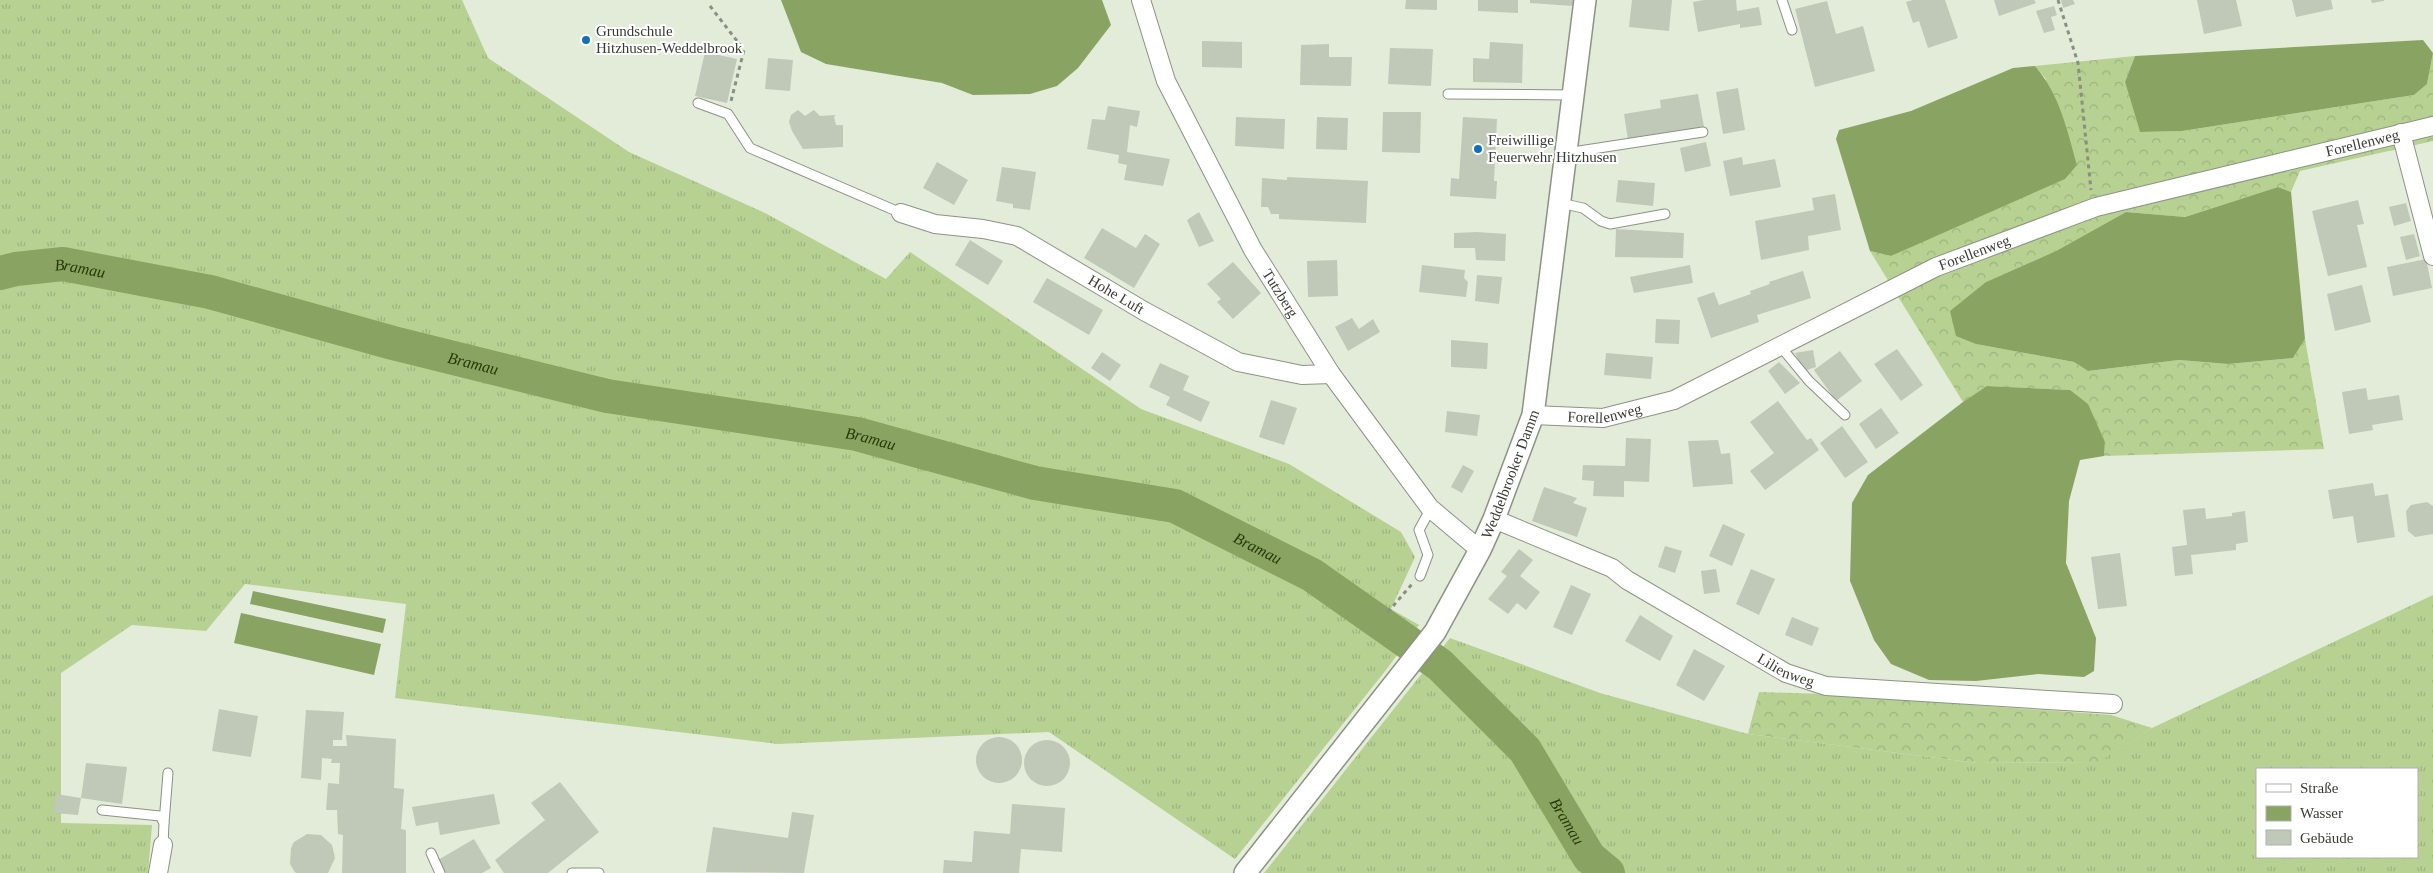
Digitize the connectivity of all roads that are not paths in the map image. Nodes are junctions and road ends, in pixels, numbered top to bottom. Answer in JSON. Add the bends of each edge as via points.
{"nodes":[{"id":1,"x":1141,"y":0,"type":"edge"},
{"id":2,"x":1585,"y":0,"type":"edge"},
{"id":3,"x":1782,"y":0,"type":"edge"},
{"id":4,"x":1792,"y":30,"type":"dead end"},
{"id":5,"x":1448,"y":94,"type":"dead end"},
{"id":6,"x":1573,"y":94,"type":"junction"},
{"id":7,"x":698,"y":103,"type":"dead end"},
{"id":8,"x":2433,"y":126,"type":"edge"},
{"id":9,"x":1703,"y":132,"type":"dead end"},
{"id":10,"x":2401,"y":133,"type":"junction"},
{"id":11,"x":1566,"y":153,"type":"junction"},
{"id":12,"x":1560,"y":203,"type":"junction"},
{"id":13,"x":901,"y":213,"type":"joint"},
{"id":14,"x":1665,"y":214,"type":"dead end"},
{"id":15,"x":2433,"y":256,"type":"edge"},
{"id":16,"x":1781,"y":347,"type":"junction"},
{"id":17,"x":1331,"y":374,"type":"junction"},
{"id":18,"x":1533,"y":415,"type":"junction"},
{"id":19,"x":1845,"y":415,"type":"dead end"},
{"id":20,"x":1431,"y":508,"type":"junction"},
{"id":21,"x":1494,"y":519,"type":"junction"},
{"id":22,"x":1480,"y":550,"type":"junction"},
{"id":23,"x":1420,"y":576,"type":"road end"},
{"id":24,"x":2113,"y":704,"type":"dead end"},
{"id":25,"x":168,"y":773,"type":"dead end"},
{"id":26,"x":102,"y":810,"type":"dead end"},
{"id":27,"x":164,"y":823,"type":"junction"},
{"id":28,"x":163,"y":845,"type":"joint"},
{"id":29,"x":431,"y":853,"type":"dead end"},
{"id":30,"x":158,"y":873,"type":"edge"},
{"id":31,"x":440,"y":873,"type":"edge"},
{"id":32,"x":572,"y":873,"type":"edge"},
{"id":33,"x":599,"y":873,"type":"edge"},
{"id":34,"x":1245,"y":873,"type":"edge"}],
"edges":[{"from":1,"to":17,"type":"street","name":"Tutzberg","via":[[1166,81],[1253,250]]},
{"from":2,"to":6,"type":"street","name":"Weddelbrooker Damm"},
{"from":3,"to":4,"type":"lane"},
{"from":5,"to":6,"type":"lane"},
{"from":6,"to":11,"type":"street","name":"Weddelbrooker Damm"},
{"from":7,"to":13,"type":"lane","via":[[728,114],[750,148]]},
{"from":8,"to":10,"type":"street","name":"Forellenweg"},
{"from":9,"to":11,"type":"lane"},
{"from":10,"to":15,"type":"street"},
{"from":10,"to":16,"type":"street","name":"Forellenweg","via":[[2096,207],[1936,267]]},
{"from":11,"to":12,"type":"street","name":"Weddelbrooker Damm"},
{"from":12,"to":14,"type":"lane","via":[[1583,208],[1610,224]]},
{"from":12,"to":18,"type":"street","name":"Weddelbrooker Damm"},
{"from":13,"to":17,"type":"street","name":"Hohe Luft","via":[[935,224],[1017,236],[1238,362],[1302,375]]},
{"from":16,"to":18,"type":"street","name":"Forellenweg","via":[[1674,400],[1603,418]]},
{"from":16,"to":19,"type":"lane","via":[[1809,381]]},
{"from":17,"to":20,"type":"street","name":"Tutzberg"},
{"from":18,"to":21,"type":"street","name":"Weddelbrooker Damm"},
{"from":20,"to":22,"type":"street","name":"Tutzberg"},
{"from":20,"to":23,"type":"lane","via":[[1419,530],[1428,555]]},
{"from":21,"to":22,"type":"street","name":"Weddelbrooker Damm"},
{"from":21,"to":24,"type":"street","name":"Lilienweg","via":[[1612,568],[1627,580],[1786,673],[1826,686]]},
{"from":22,"to":34,"type":"street","name":"Weddelbrooker Damm","via":[[1435,632]]},
{"from":25,"to":27,"type":"lane"},
{"from":26,"to":27,"type":"lane","via":[[160,816]]},
{"from":27,"to":28,"type":"lane"},
{"from":28,"to":30,"type":"street"},
{"from":29,"to":31,"type":"lane"},
{"from":32,"to":33,"type":"lane"}]}
